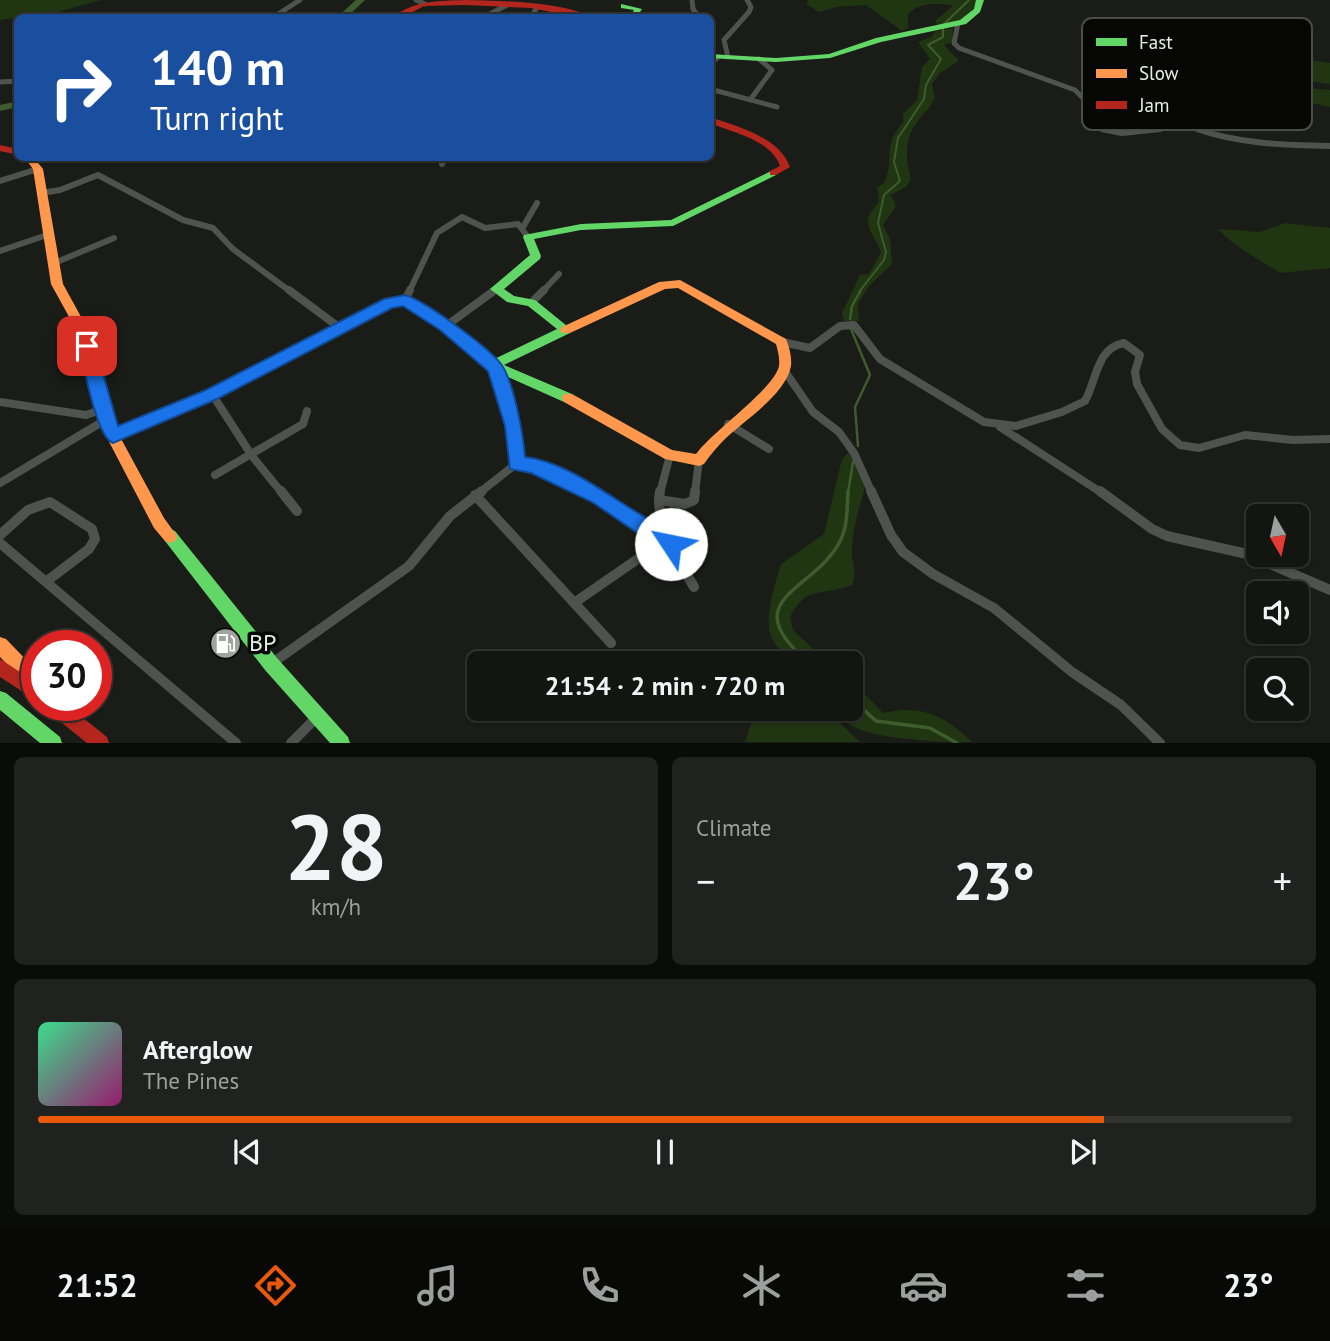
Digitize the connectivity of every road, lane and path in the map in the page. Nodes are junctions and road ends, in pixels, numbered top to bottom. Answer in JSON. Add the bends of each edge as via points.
{"nodes":[{"id":1,"x":300,"y":0,"type":"edge"},
{"id":2,"x":747,"y":0,"type":"edge"},
{"id":3,"x":980,"y":0,"type":"edge"},
{"id":4,"x":420,"y":2,"type":"edge"},
{"id":5,"x":507,"y":5,"type":"junction"},
{"id":6,"x":622,"y":8,"type":"edge"},
{"id":7,"x":534,"y":13,"type":"edge"},
{"id":8,"x":278,"y":14,"type":"edge"},
{"id":9,"x":401,"y":14,"type":"edge"},
{"id":10,"x":490,"y":14,"type":"dead end"},
{"id":11,"x":635,"y":14,"type":"edge"},
{"id":12,"x":958,"y":23,"type":"junction"},
{"id":13,"x":717,"y":59,"type":"edge"},
{"id":14,"x":760,"y":60,"type":"junction"},
{"id":15,"x":714,"y":90,"type":"edge"},
{"id":16,"x":1082,"y":96,"type":"edge"},
{"id":17,"x":750,"y":100,"type":"junction"},
{"id":18,"x":777,"y":107,"type":"dead end"},
{"id":19,"x":714,"y":123,"type":"edge"},
{"id":20,"x":1103,"y":130,"type":"edge"},
{"id":21,"x":1150,"y":130,"type":"edge"},
{"id":22,"x":1198,"y":130,"type":"edge"},
{"id":23,"x":1330,"y":146,"type":"edge"},
{"id":24,"x":31,"y":161,"type":"edge"},
{"id":25,"x":38,"y":169,"type":"junction"},
{"id":26,"x":0,"y":181,"type":"edge"},
{"id":27,"x":41,"y":193,"type":"junction"},
{"id":28,"x":537,"y":203,"type":"dead end"},
{"id":29,"x":526,"y":232,"type":"junction"},
{"id":30,"x":47,"y":235,"type":"junction"},
{"id":31,"x":114,"y":238,"type":"dead end"},
{"id":32,"x":0,"y":251,"type":"edge"},
{"id":33,"x":51,"y":265,"type":"junction"},
{"id":34,"x":559,"y":274,"type":"dead end"},
{"id":35,"x":496,"y":289,"type":"junction"},
{"id":36,"x":405,"y":300,"type":"junction"},
{"id":37,"x":531,"y":303,"type":"junction"},
{"id":38,"x":446,"y":326,"type":"junction"},
{"id":39,"x":340,"y":328,"type":"junction"},
{"id":40,"x":566,"y":330,"type":"junction"},
{"id":41,"x":782,"y":342,"type":"junction"},
{"id":42,"x":493,"y":366,"type":"junction"},
{"id":43,"x":784,"y":370,"type":"junction"},
{"id":44,"x":212,"y":394,"type":"junction"},
{"id":45,"x":0,"y":402,"type":"edge"},
{"id":46,"x":307,"y":411,"type":"dead end"},
{"id":47,"x":105,"y":414,"type":"junction"},
{"id":48,"x":728,"y":424,"type":"junction"},
{"id":49,"x":998,"y":426,"type":"junction"},
{"id":50,"x":113,"y":436,"type":"junction"},
{"id":51,"x":1330,"y":439,"type":"edge"},
{"id":52,"x":769,"y":449,"type":"dead end"},
{"id":53,"x":670,"y":455,"type":"junction"},
{"id":54,"x":252,"y":456,"type":"junction"},
{"id":55,"x":699,"y":460,"type":"junction"},
{"id":56,"x":516,"y":464,"type":"junction"},
{"id":57,"x":215,"y":475,"type":"dead end"},
{"id":58,"x":3,"y":477,"type":"edge"},
{"id":59,"x":475,"y":495,"type":"junction"},
{"id":60,"x":659,"y":500,"type":"junction"},
{"id":61,"x":297,"y":511,"type":"dead end"},
{"id":62,"x":0,"y":536,"type":"edge"},
{"id":63,"x":668,"y":538,"type":"junction"},
{"id":64,"x":0,"y":543,"type":"edge"},
{"id":65,"x":47,"y":581,"type":"junction"},
{"id":66,"x":694,"y":587,"type":"dead end"},
{"id":67,"x":1330,"y":590,"type":"edge"},
{"id":68,"x":574,"y":603,"type":"junction"},
{"id":69,"x":611,"y":643,"type":"dead end"},
{"id":70,"x":0,"y":645,"type":"edge"},
{"id":71,"x":271,"y":664,"type":"junction"},
{"id":72,"x":21,"y":666,"type":"edge"},
{"id":73,"x":0,"y":667,"type":"edge"},
{"id":74,"x":21,"y":682,"type":"edge"},
{"id":75,"x":0,"y":699,"type":"edge"},
{"id":76,"x":319,"y":715,"type":"junction"},
{"id":77,"x":74,"y":721,"type":"edge"},
{"id":78,"x":54,"y":743,"type":"edge"},
{"id":79,"x":101,"y":743,"type":"edge"},
{"id":80,"x":236,"y":743,"type":"edge"},
{"id":81,"x":291,"y":743,"type":"edge"},
{"id":82,"x":342,"y":743,"type":"edge"},
{"id":83,"x":1160,"y":743,"type":"edge"}],
"edges":[{"from":1,"to":8,"type":"street"},
{"from":2,"to":13,"type":"street","via":[[750,9],[724,40]]},
{"from":3,"to":12,"type":"main road","via":[[975,13]]},
{"from":4,"to":5,"type":"main road"},
{"from":4,"to":9,"type":"main road"},
{"from":5,"to":7,"type":"main road"},
{"from":5,"to":10,"type":"street"},
{"from":6,"to":11,"type":"main road","via":[[638,9]]},
{"from":12,"to":14,"type":"main road","via":[[820,58]]},
{"from":12,"to":16,"type":"street","via":[[954,43],[959,48]]},
{"from":13,"to":14,"type":"main road"},
{"from":14,"to":17,"type":"street","via":[[772,70]]},
{"from":15,"to":17,"type":"street"},
{"from":17,"to":18,"type":"street"},
{"from":19,"to":29,"type":"main road","via":[[767,142],[786,167],[673,223]]},
{"from":20,"to":21,"type":"street"},
{"from":22,"to":23,"type":"street"},
{"from":24,"to":25,"type":"main road"},
{"from":25,"to":26,"type":"street"},
{"from":25,"to":27,"type":"main road"},
{"from":27,"to":30,"type":"main road"},
{"from":27,"to":39,"type":"street","via":[[98,175],[183,220],[213,228]]},
{"from":28,"to":29,"type":"street"},
{"from":29,"to":35,"type":"main road","via":[[536,256]]},
{"from":29,"to":36,"type":"street","via":[[514,224],[485,228],[455,218],[437,233]]},
{"from":30,"to":32,"type":"street"},
{"from":30,"to":33,"type":"main road"},
{"from":31,"to":33,"type":"street"},
{"from":33,"to":47,"type":"main road","via":[[87,346]]},
{"from":34,"to":37,"type":"street"},
{"from":35,"to":37,"type":"main road","via":[[511,299]]},
{"from":35,"to":38,"type":"street"},
{"from":36,"to":38,"type":"street"},
{"from":36,"to":39,"type":"street","via":[[389,303]]},
{"from":37,"to":40,"type":"main road"},
{"from":38,"to":42,"type":"street"},
{"from":39,"to":44,"type":"street"},
{"from":40,"to":41,"type":"main road","via":[[663,285],[680,284]]},
{"from":40,"to":42,"type":"main road"},
{"from":41,"to":43,"type":"main road"},
{"from":41,"to":49,"type":"street","via":[[815,347],[840,326],[854,325],[887,363],[969,416]]},
{"from":42,"to":53,"type":"main road","via":[[578,402]]},
{"from":42,"to":56,"type":"street","via":[[513,426]]},
{"from":43,"to":48,"type":"main road"},
{"from":43,"to":83,"type":"street","via":[[813,412],[839,432],[855,453],[903,552],[994,608],[1072,672],[1122,705]]},
{"from":44,"to":50,"type":"street"},
{"from":44,"to":54,"type":"street"},
{"from":45,"to":47,"type":"street"},
{"from":46,"to":54,"type":"street","via":[[303,424]]},
{"from":47,"to":50,"type":"main road"},
{"from":47,"to":58,"type":"street"},
{"from":48,"to":52,"type":"street"},
{"from":48,"to":55,"type":"main road","via":[[710,439]]},
{"from":49,"to":51,"type":"street","via":[[1028,425],[1080,405],[1104,357],[1112,346],[1124,343],[1140,355],[1135,377],[1156,420],[1180,445],[1199,448],[1245,435]]},
{"from":49,"to":67,"type":"street","via":[[1152,529],[1247,554]]},
{"from":50,"to":71,"type":"main road","via":[[163,529]]},
{"from":53,"to":55,"type":"main road"},
{"from":53,"to":60,"type":"street"},
{"from":54,"to":57,"type":"street"},
{"from":54,"to":61,"type":"street"},
{"from":55,"to":60,"type":"street","via":[[694,500],[685,505]]},
{"from":56,"to":59,"type":"street"},
{"from":56,"to":63,"type":"street","via":[[533,466],[587,491]]},
{"from":59,"to":68,"type":"street"},
{"from":59,"to":71,"type":"street","via":[[450,516],[409,566]]},
{"from":60,"to":63,"type":"street"},
{"from":62,"to":65,"type":"street","via":[[33,507],[50,502],[92,529],[95,538],[89,549]]},
{"from":63,"to":66,"type":"street"},
{"from":63,"to":68,"type":"street"},
{"from":64,"to":65,"type":"street"},
{"from":65,"to":80,"type":"street"},
{"from":68,"to":69,"type":"street"},
{"from":70,"to":72,"type":"main road"},
{"from":71,"to":76,"type":"main road"},
{"from":73,"to":74,"type":"main road"},
{"from":75,"to":78,"type":"main road"},
{"from":76,"to":81,"type":"street"},
{"from":76,"to":82,"type":"main road"},
{"from":77,"to":79,"type":"main road"}]}
